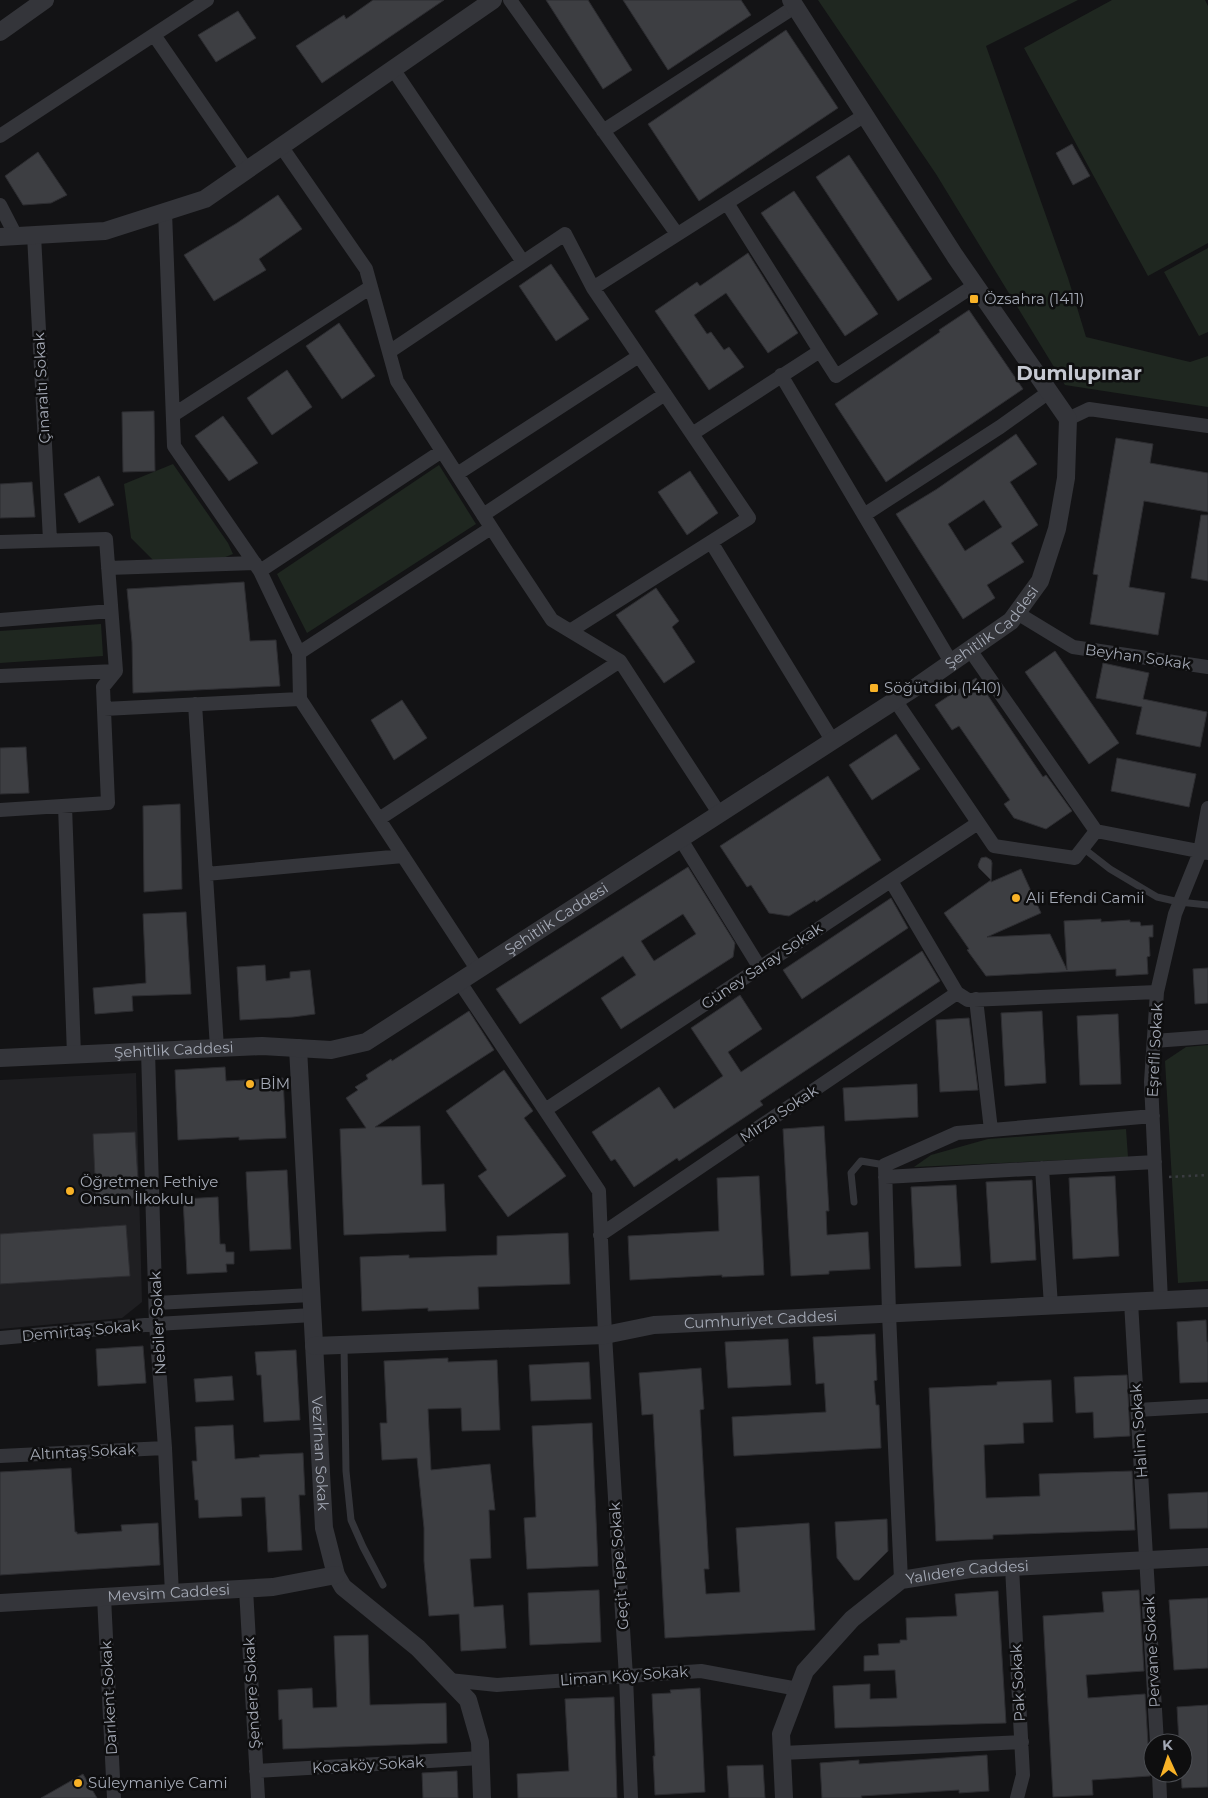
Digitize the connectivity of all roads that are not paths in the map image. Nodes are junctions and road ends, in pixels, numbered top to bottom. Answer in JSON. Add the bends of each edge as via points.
{"nodes":[{"id":1,"x":45,"y":0,"type":"edge"},
{"id":2,"x":207,"y":0,"type":"edge"},
{"id":3,"x":493,"y":0,"type":"edge"},
{"id":4,"x":510,"y":0,"type":"edge"},
{"id":5,"x":793,"y":3,"type":"edge"},
{"id":6,"x":0,"y":32,"type":"edge"},
{"id":7,"x":154,"y":35,"type":"junction"},
{"id":8,"x":394,"y":69,"type":"junction"},
{"id":9,"x":865,"y":115,"type":"junction"},
{"id":10,"x":603,"y":131,"type":"junction"},
{"id":11,"x":0,"y":136,"type":"edge"},
{"id":12,"x":282,"y":146,"type":"junction"},
{"id":13,"x":247,"y":170,"type":"junction"},
{"id":14,"x":727,"y":203,"type":"junction"},
{"id":15,"x":0,"y":205,"type":"edge"},
{"id":16,"x":165,"y":212,"type":"junction"},
{"id":17,"x":677,"y":234,"type":"junction"},
{"id":18,"x":34,"y":235,"type":"junction"},
{"id":19,"x":8,"y":237,"type":"edge"},
{"id":20,"x":523,"y":262,"type":"junction"},
{"id":21,"x":975,"y":285,"type":"junction"},
{"id":22,"x":371,"y":287,"type":"junction"},
{"id":23,"x":593,"y":288,"type":"junction"},
{"id":24,"x":820,"y":350,"type":"junction"},
{"id":25,"x":389,"y":352,"type":"junction"},
{"id":26,"x":639,"y":356,"type":"junction"},
{"id":27,"x":782,"y":375,"type":"junction"},
{"id":28,"x":1049,"y":392,"type":"junction"},
{"id":29,"x":665,"y":394,"type":"junction"},
{"id":30,"x":173,"y":415,"type":"junction"},
{"id":31,"x":1068,"y":419,"type":"junction"},
{"id":32,"x":1208,"y":426,"type":"edge"},
{"id":33,"x":692,"y":434,"type":"junction"},
{"id":34,"x":442,"y":452,"type":"junction"},
{"id":35,"x":457,"y":474,"type":"junction"},
{"id":36,"x":483,"y":515,"type":"junction"},
{"id":37,"x":864,"y":515,"type":"junction"},
{"id":38,"x":491,"y":528,"type":"junction"},
{"id":39,"x":50,"y":540,"type":"junction"},
{"id":40,"x":0,"y":542,"type":"edge"},
{"id":41,"x":711,"y":542,"type":"junction"},
{"id":42,"x":257,"y":567,"type":"junction"},
{"id":43,"x":108,"y":568,"type":"junction"},
{"id":44,"x":111,"y":610,"type":"junction"},
{"id":45,"x":1017,"y":613,"type":"junction"},
{"id":46,"x":0,"y":620,"type":"edge"},
{"id":47,"x":570,"y":631,"type":"junction"},
{"id":48,"x":970,"y":650,"type":"junction"},
{"id":49,"x":299,"y":652,"type":"junction"},
{"id":50,"x":620,"y":662,"type":"junction"},
{"id":51,"x":951,"y":662,"type":"junction"},
{"id":52,"x":1208,"y":667,"type":"edge"},
{"id":53,"x":116,"y":671,"type":"junction"},
{"id":54,"x":0,"y":676,"type":"edge"},
{"id":55,"x":300,"y":699,"type":"junction"},
{"id":56,"x":895,"y":700,"type":"junction"},
{"id":57,"x":195,"y":704,"type":"junction"},
{"id":58,"x":104,"y":709,"type":"junction"},
{"id":59,"x":832,"y":740,"type":"junction"},
{"id":60,"x":65,"y":806,"type":"junction"},
{"id":61,"x":1208,"y":808,"type":"edge"},
{"id":62,"x":0,"y":810,"type":"edge"},
{"id":63,"x":719,"y":813,"type":"junction"},
{"id":64,"x":379,"y":819,"type":"junction"},
{"id":65,"x":978,"y":823,"type":"junction"},
{"id":66,"x":1096,"y":831,"type":"junction"},
{"id":67,"x":680,"y":838,"type":"junction"},
{"id":68,"x":1083,"y":848,"type":"junction"},
{"id":69,"x":1204,"y":853,"type":"edge"},
{"id":70,"x":403,"y":856,"type":"junction"},
{"id":71,"x":206,"y":874,"type":"junction"},
{"id":72,"x":891,"y":881,"type":"junction"},
{"id":73,"x":1179,"y":902,"type":"junction"},
{"id":74,"x":1208,"y":905,"type":"edge"},
{"id":75,"x":760,"y":968,"type":"junction"},
{"id":76,"x":477,"y":969,"type":"junction"},
{"id":77,"x":459,"y":981,"type":"junction"},
{"id":78,"x":1157,"y":992,"type":"junction"},
{"id":79,"x":958,"y":993,"type":"junction"},
{"id":80,"x":976,"y":999,"type":"junction"},
{"id":81,"x":1208,"y":1037,"type":"edge"},
{"id":82,"x":1154,"y":1041,"type":"junction"},
{"id":83,"x":217,"y":1048,"type":"junction"},
{"id":84,"x":298,"y":1048,"type":"junction"},
{"id":85,"x":148,"y":1051,"type":"junction"},
{"id":86,"x":74,"y":1055,"type":"junction"},
{"id":87,"x":0,"y":1058,"type":"edge"},
{"id":88,"x":545,"y":1110,"type":"junction"},
{"id":89,"x":1153,"y":1116,"type":"junction"},
{"id":90,"x":991,"y":1130,"type":"junction"},
{"id":91,"x":1155,"y":1162,"type":"junction"},
{"id":92,"x":1042,"y":1168,"type":"junction"},
{"id":93,"x":885,"y":1171,"type":"junction"},
{"id":94,"x":854,"y":1202,"type":"dead end"},
{"id":95,"x":600,"y":1235,"type":"junction"},
{"id":96,"x":311,"y":1295,"type":"junction"},
{"id":97,"x":1208,"y":1298,"type":"edge"},
{"id":98,"x":1161,"y":1301,"type":"junction"},
{"id":99,"x":1131,"y":1302,"type":"junction"},
{"id":100,"x":156,"y":1303,"type":"junction"},
{"id":101,"x":1051,"y":1306,"type":"junction"},
{"id":102,"x":889,"y":1314,"type":"junction"},
{"id":103,"x":313,"y":1315,"type":"junction"},
{"id":104,"x":156,"y":1324,"type":"junction"},
{"id":105,"x":605,"y":1335,"type":"junction"},
{"id":106,"x":0,"y":1338,"type":"edge"},
{"id":107,"x":344,"y":1345,"type":"junction"},
{"id":108,"x":314,"y":1346,"type":"junction"},
{"id":109,"x":1208,"y":1406,"type":"edge"},
{"id":110,"x":1137,"y":1410,"type":"junction"},
{"id":111,"x":165,"y":1448,"type":"junction"},
{"id":112,"x":0,"y":1456,"type":"edge"},
{"id":113,"x":1205,"y":1559,"type":"edge"},
{"id":114,"x":1147,"y":1560,"type":"junction"},
{"id":115,"x":1012,"y":1567,"type":"junction"},
{"id":116,"x":336,"y":1575,"type":"junction"},
{"id":117,"x":901,"y":1580,"type":"junction"},
{"id":118,"x":382,"y":1585,"type":"dead end"},
{"id":119,"x":246,"y":1589,"type":"junction"},
{"id":120,"x":172,"y":1594,"type":"junction"},
{"id":121,"x":104,"y":1598,"type":"junction"},
{"id":122,"x":0,"y":1604,"type":"edge"},
{"id":123,"x":626,"y":1676,"type":"junction"},
{"id":124,"x":449,"y":1680,"type":"junction"},
{"id":125,"x":798,"y":1689,"type":"junction"},
{"id":126,"x":1156,"y":1733,"type":"edge"},
{"id":127,"x":1022,"y":1742,"type":"junction"},
{"id":128,"x":782,"y":1753,"type":"junction"},
{"id":129,"x":481,"y":1758,"type":"junction"},
{"id":130,"x":256,"y":1772,"type":"junction"},
{"id":131,"x":1159,"y":1783,"type":"edge"},
{"id":132,"x":114,"y":1798,"type":"edge"},
{"id":133,"x":258,"y":1798,"type":"edge"},
{"id":134,"x":482,"y":1798,"type":"edge"},
{"id":135,"x":632,"y":1798,"type":"edge"},
{"id":136,"x":784,"y":1798,"type":"edge"},
{"id":137,"x":1017,"y":1798,"type":"edge"},
{"id":138,"x":1160,"y":1798,"type":"edge"}],
"edges":[{"from":1,"to":6,"type":"street"},
{"from":2,"to":7,"type":"street"},
{"from":3,"to":8,"type":"street"},
{"from":4,"to":10,"type":"street"},
{"from":5,"to":9,"type":"street"},
{"from":5,"to":10,"type":"street"},
{"from":7,"to":11,"type":"street"},
{"from":7,"to":13,"type":"street"},
{"from":8,"to":12,"type":"street"},
{"from":8,"to":20,"type":"street"},
{"from":9,"to":14,"type":"street"},
{"from":9,"to":21,"type":"street"},
{"from":10,"to":17,"type":"street"},
{"from":12,"to":13,"type":"street"},
{"from":12,"to":22,"type":"street","via":[[366,269]]},
{"from":13,"to":16,"type":"street","via":[[205,199]]},
{"from":14,"to":17,"type":"street"},
{"from":14,"to":24,"type":"street"},
{"from":15,"to":19,"type":"street"},
{"from":16,"to":18,"type":"street","via":[[106,231]]},
{"from":16,"to":30,"type":"street"},
{"from":17,"to":23,"type":"street"},
{"from":18,"to":19,"type":"street"},
{"from":18,"to":39,"type":"street","name":"Çınaraltı Sokak"},
{"from":20,"to":23,"type":"street","via":[[565,234]]},
{"from":20,"to":25,"type":"street"},
{"from":21,"to":24,"type":"street","via":[[836,376]]},
{"from":21,"to":28,"type":"street"},
{"from":22,"to":25,"type":"street"},
{"from":22,"to":30,"type":"street"},
{"from":23,"to":26,"type":"street"},
{"from":24,"to":27,"type":"street"},
{"from":25,"to":34,"type":"street","via":[[397,381]]},
{"from":26,"to":29,"type":"street"},
{"from":26,"to":35,"type":"street"},
{"from":27,"to":33,"type":"street"},
{"from":27,"to":37,"type":"street"},
{"from":28,"to":31,"type":"street"},
{"from":28,"to":37,"type":"street"},
{"from":29,"to":33,"type":"street"},
{"from":29,"to":36,"type":"street"},
{"from":30,"to":42,"type":"street","via":[[174,446]]},
{"from":31,"to":32,"type":"street","via":[[1089,409]]},
{"from":31,"to":45,"type":"street","name":"Şehitlik Caddesi","via":[[1066,478],[1057,529],[1040,581]]},
{"from":33,"to":41,"type":"street","via":[[749,518]]},
{"from":34,"to":35,"type":"street"},
{"from":34,"to":42,"type":"street"},
{"from":35,"to":36,"type":"street"},
{"from":36,"to":38,"type":"street"},
{"from":37,"to":51,"type":"street"},
{"from":38,"to":47,"type":"street","via":[[552,620]]},
{"from":38,"to":49,"type":"street"},
{"from":39,"to":40,"type":"street"},
{"from":39,"to":43,"type":"street","via":[[106,538]]},
{"from":41,"to":47,"type":"street"},
{"from":41,"to":59,"type":"street"},
{"from":42,"to":43,"type":"street"},
{"from":42,"to":49,"type":"street"},
{"from":43,"to":44,"type":"street"},
{"from":44,"to":46,"type":"street"},
{"from":44,"to":53,"type":"street"},
{"from":45,"to":48,"type":"street","name":"Şehitlik Caddesi"},
{"from":45,"to":52,"type":"street","name":"Beyhan Sokak","via":[[1073,647]]},
{"from":47,"to":50,"type":"street"},
{"from":48,"to":51,"type":"street","name":"Şehitlik Caddesi"},
{"from":48,"to":66,"type":"street"},
{"from":49,"to":55,"type":"street"},
{"from":50,"to":63,"type":"street"},
{"from":50,"to":64,"type":"street"},
{"from":51,"to":56,"type":"street","name":"Şehitlik Caddesi"},
{"from":53,"to":54,"type":"street"},
{"from":53,"to":58,"type":"street","via":[[103,687]]},
{"from":55,"to":57,"type":"street"},
{"from":55,"to":64,"type":"street"},
{"from":56,"to":59,"type":"street","name":"Şehitlik Caddesi"},
{"from":56,"to":65,"type":"street"},
{"from":57,"to":58,"type":"street"},
{"from":57,"to":71,"type":"street"},
{"from":58,"to":60,"type":"street","via":[[108,803]]},
{"from":59,"to":63,"type":"street","name":"Şehitlik Caddesi"},
{"from":60,"to":62,"type":"street"},
{"from":60,"to":86,"type":"street"},
{"from":61,"to":69,"type":"street","name":"Eşrefli Sokak"},
{"from":63,"to":67,"type":"street","name":"Şehitlik Caddesi"},
{"from":64,"to":70,"type":"street"},
{"from":65,"to":68,"type":"street","via":[[994,846],[1075,858]]},
{"from":65,"to":72,"type":"street","name":"Güney Saray Sokak"},
{"from":66,"to":68,"type":"street"},
{"from":66,"to":69,"type":"street"},
{"from":67,"to":75,"type":"street"},
{"from":67,"to":76,"type":"street","name":"Şehitlik Caddesi"},
{"from":68,"to":73,"type":"lane","via":[[1110,869],[1157,896]]},
{"from":69,"to":73,"type":"street","name":"Eşrefli Sokak"},
{"from":70,"to":71,"type":"street"},
{"from":70,"to":76,"type":"street"},
{"from":71,"to":83,"type":"street"},
{"from":72,"to":75,"type":"street","name":"Güney Saray Sokak"},
{"from":72,"to":79,"type":"street"},
{"from":73,"to":74,"type":"lane"},
{"from":73,"to":78,"type":"street","name":"Eşrefli Sokak"},
{"from":75,"to":88,"type":"street","name":"Güney Saray Sokak"},
{"from":76,"to":77,"type":"street","name":"Şehitlik Caddesi"},
{"from":77,"to":84,"type":"street","name":"Şehitlik Caddesi","via":[[366,1042],[331,1050]]},
{"from":77,"to":88,"type":"street","name":"Geçit Tepe Sokak"},
{"from":78,"to":80,"type":"street"},
{"from":78,"to":82,"type":"street","name":"Eşrefli Sokak"},
{"from":79,"to":80,"type":"street","via":[[968,1000]]},
{"from":79,"to":95,"type":"street","name":"Mirza Sokak"},
{"from":80,"to":90,"type":"street"},
{"from":81,"to":82,"type":"street"},
{"from":82,"to":89,"type":"street","name":"Eşrefli Sokak"},
{"from":83,"to":84,"type":"street","name":"Şehitlik Caddesi"},
{"from":83,"to":85,"type":"street","name":"Şehitlik Caddesi"},
{"from":84,"to":96,"type":"street","name":"Vezirhan Sokak"},
{"from":85,"to":86,"type":"street","name":"Şehitlik Caddesi"},
{"from":85,"to":100,"type":"street","name":"Nebiler Sokak"},
{"from":86,"to":87,"type":"street","name":"Şehitlik Caddesi"},
{"from":88,"to":95,"type":"street","name":"Geçit Tepe Sokak","via":[[598,1191]]},
{"from":89,"to":90,"type":"street"},
{"from":89,"to":91,"type":"street","name":"Eşrefli Sokak"},
{"from":90,"to":93,"type":"street","via":[[957,1133]]},
{"from":91,"to":92,"type":"street"},
{"from":91,"to":98,"type":"street","name":"Eşrefli Sokak"},
{"from":92,"to":93,"type":"street"},
{"from":92,"to":101,"type":"street"},
{"from":93,"to":94,"type":"lane","via":[[861,1161],[851,1173]]},
{"from":93,"to":102,"type":"street"},
{"from":95,"to":105,"type":"street","name":"Geçit Tepe Sokak"},
{"from":96,"to":100,"type":"street"},
{"from":96,"to":103,"type":"street","name":"Vezirhan Sokak"},
{"from":97,"to":98,"type":"street","name":"Cumhuriyet Caddesi"},
{"from":98,"to":99,"type":"street","name":"Cumhuriyet Caddesi"},
{"from":99,"to":101,"type":"street","name":"Cumhuriyet Caddesi"},
{"from":99,"to":110,"type":"street","name":"Halim Sokak"},
{"from":100,"to":104,"type":"street","name":"Nebiler Sokak"},
{"from":101,"to":102,"type":"street","name":"Cumhuriyet Caddesi"},
{"from":102,"to":105,"type":"street","name":"Cumhuriyet Caddesi","via":[[654,1325]]},
{"from":102,"to":117,"type":"street"},
{"from":103,"to":104,"type":"street","name":"Demirtaş Sokak"},
{"from":103,"to":108,"type":"street","name":"Vezirhan Sokak"},
{"from":104,"to":106,"type":"street","name":"Demirtaş Sokak"},
{"from":104,"to":111,"type":"street","name":"Nebiler Sokak"},
{"from":105,"to":107,"type":"street","name":"Cumhuriyet Caddesi"},
{"from":105,"to":123,"type":"street","name":"Geçit Tepe Sokak"},
{"from":107,"to":108,"type":"street","name":"Cumhuriyet Caddesi"},
{"from":107,"to":118,"type":"lane","via":[[346,1471],[351,1520]]},
{"from":108,"to":116,"type":"street","name":"Vezirhan Sokak","via":[[324,1528]]},
{"from":109,"to":110,"type":"street"},
{"from":110,"to":114,"type":"street","name":"Halim Sokak"},
{"from":111,"to":112,"type":"street","name":"Altıntaş Sokak"},
{"from":111,"to":120,"type":"street","name":"Nebiler Sokak"},
{"from":113,"to":114,"type":"street","name":"Yalıdere Caddesi"},
{"from":114,"to":115,"type":"street","name":"Yalıdere Caddesi"},
{"from":114,"to":126,"type":"street","name":"Pervane Sokak"},
{"from":115,"to":117,"type":"street","name":"Yalıdere Caddesi","via":[[970,1569]]},
{"from":115,"to":127,"type":"street","name":"Pak Sokak"},
{"from":116,"to":119,"type":"street","name":"Mevsim Caddesi"},
{"from":116,"to":124,"type":"street","name":"Vezirhan Sokak","via":[[343,1588],[418,1648]]},
{"from":117,"to":125,"type":"street","name":"Yalıdere Caddesi","via":[[852,1619],[805,1672]]},
{"from":119,"to":120,"type":"street","name":"Mevsim Caddesi"},
{"from":119,"to":130,"type":"street","name":"Şendere Sokak"},
{"from":120,"to":121,"type":"street","name":"Mevsim Caddesi"},
{"from":121,"to":122,"type":"street","name":"Mevsim Caddesi"},
{"from":121,"to":132,"type":"street","name":"Darıkent Sokak"},
{"from":123,"to":124,"type":"street","name":"Liman Köy Sokak","via":[[497,1685]]},
{"from":123,"to":125,"type":"street","name":"Liman Köy Sokak","via":[[701,1671]]},
{"from":123,"to":135,"type":"street","name":"Geçit Tepe Sokak"},
{"from":124,"to":129,"type":"street","name":"Vezirhan Sokak","via":[[468,1700],[480,1742]]},
{"from":125,"to":128,"type":"street","name":"Yalıdere Caddesi","via":[[782,1734]]},
{"from":127,"to":128,"type":"street"},
{"from":127,"to":137,"type":"street","name":"Pak Sokak","via":[[1023,1775]]},
{"from":128,"to":136,"type":"street","name":"Yalıdere Caddesi"},
{"from":129,"to":130,"type":"street","name":"Kocaköy Sokak"},
{"from":129,"to":134,"type":"street","name":"Vezirhan Sokak"},
{"from":130,"to":133,"type":"street","name":"Şendere Sokak"},
{"from":131,"to":138,"type":"street"}]}
